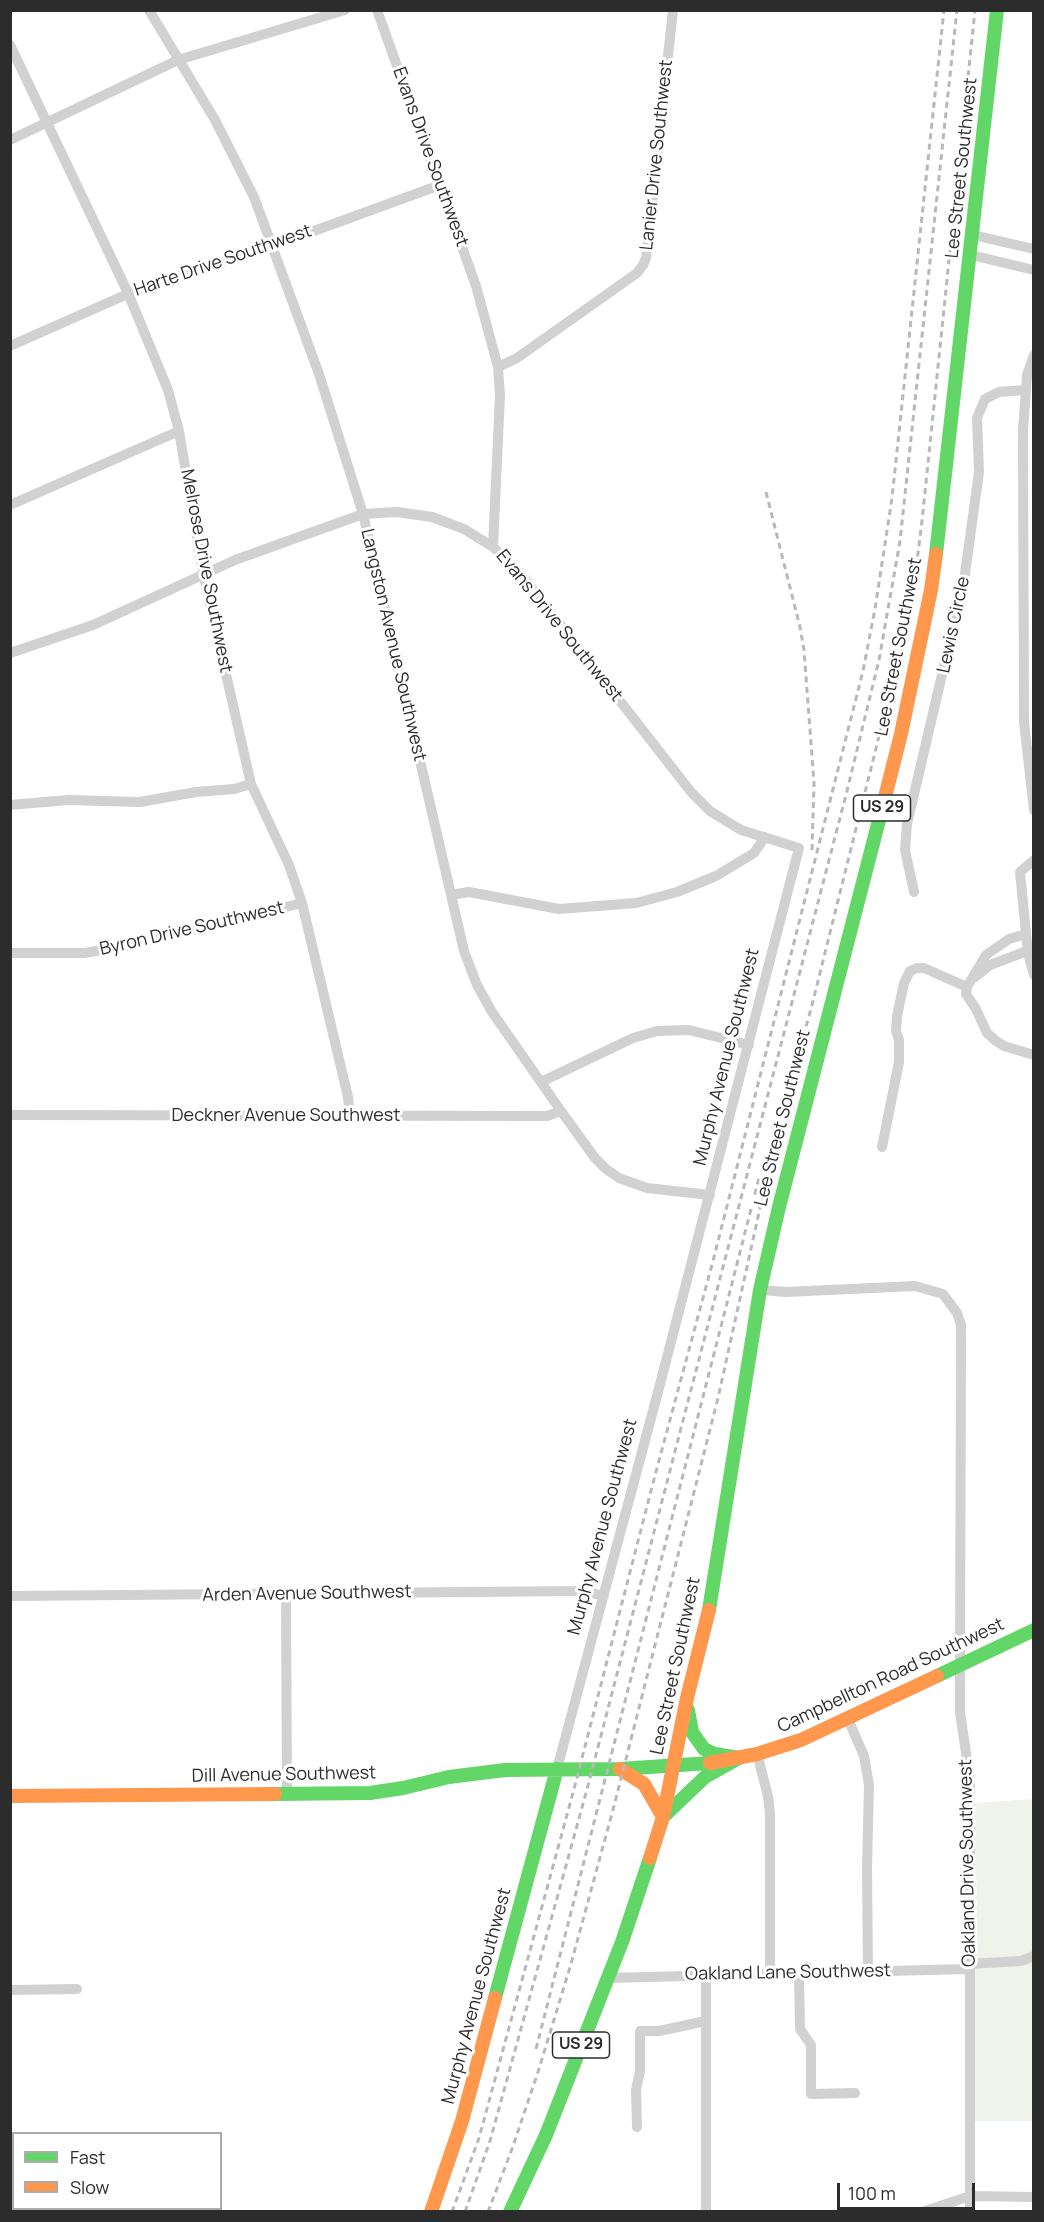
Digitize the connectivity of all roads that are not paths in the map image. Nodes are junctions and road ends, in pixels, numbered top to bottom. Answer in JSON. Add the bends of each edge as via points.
{"nodes":[{"id":1,"x":149,"y":10,"type":"edge"},
{"id":2,"x":345,"y":10,"type":"edge"},
{"id":3,"x":377,"y":10,"type":"edge"},
{"id":4,"x":673,"y":10,"type":"edge"},
{"id":5,"x":997,"y":10,"type":"edge"},
{"id":6,"x":10,"y":45,"type":"edge"},
{"id":7,"x":177,"y":60,"type":"junction"},
{"id":8,"x":47,"y":121,"type":"junction"},
{"id":9,"x":10,"y":140,"type":"edge"},
{"id":10,"x":440,"y":185,"type":"junction"},
{"id":11,"x":973,"y":235,"type":"junction"},
{"id":12,"x":273,"y":246,"type":"junction"},
{"id":13,"x":1034,"y":249,"type":"edge"},
{"id":14,"x":971,"y":255,"type":"junction"},
{"id":15,"x":1034,"y":270,"type":"edge"},
{"id":16,"x":128,"y":293,"type":"junction"},
{"id":17,"x":10,"y":346,"type":"edge"},
{"id":18,"x":1034,"y":355,"type":"edge"},
{"id":19,"x":498,"y":367,"type":"junction"},
{"id":20,"x":1026,"y":390,"type":"junction"},
{"id":21,"x":1028,"y":430,"type":"edge"},
{"id":22,"x":179,"y":431,"type":"junction"},
{"id":23,"x":10,"y":504,"type":"edge"},
{"id":24,"x":363,"y":514,"type":"junction"},
{"id":25,"x":494,"y":547,"type":"junction"},
{"id":26,"x":203,"y":573,"type":"junction"},
{"id":27,"x":1029,"y":607,"type":"edge"},
{"id":28,"x":10,"y":653,"type":"edge"},
{"id":29,"x":251,"y":784,"type":"junction"},
{"id":30,"x":1032,"y":794,"type":"edge"},
{"id":31,"x":10,"y":805,"type":"edge"},
{"id":32,"x":1034,"y":810,"type":"edge"},
{"id":33,"x":765,"y":837,"type":"junction"},
{"id":34,"x":799,"y":848,"type":"joint"},
{"id":35,"x":1034,"y":860,"type":"edge"},
{"id":36,"x":914,"y":892,"type":"dead end"},
{"id":37,"x":451,"y":895,"type":"junction"},
{"id":38,"x":302,"y":903,"type":"junction"},
{"id":39,"x":1026,"y":934,"type":"junction"},
{"id":40,"x":1028,"y":951,"type":"junction"},
{"id":41,"x":10,"y":952,"type":"edge"},
{"id":42,"x":1034,"y":975,"type":"edge"},
{"id":43,"x":968,"y":987,"type":"junction"},
{"id":44,"x":749,"y":1045,"type":"junction"},
{"id":45,"x":1034,"y":1055,"type":"edge"},
{"id":46,"x":541,"y":1082,"type":"junction"},
{"id":47,"x":561,"y":1111,"type":"junction"},
{"id":48,"x":10,"y":1115,"type":"edge"},
{"id":49,"x":350,"y":1116,"type":"junction"},
{"id":50,"x":882,"y":1147,"type":"dead end"},
{"id":51,"x":710,"y":1195,"type":"junction"},
{"id":52,"x":760,"y":1290,"type":"junction"},
{"id":53,"x":286,"y":1594,"type":"junction"},
{"id":54,"x":10,"y":1596,"type":"edge"},
{"id":55,"x":604,"y":1596,"type":"junction"},
{"id":56,"x":1034,"y":1630,"type":"edge"},
{"id":57,"x":960,"y":1666,"type":"junction"},
{"id":58,"x":687,"y":1698,"type":"junction"},
{"id":59,"x":848,"y":1719,"type":"junction"},
{"id":60,"x":757,"y":1754,"type":"junction"},
{"id":61,"x":739,"y":1758,"type":"junction"},
{"id":62,"x":673,"y":1766,"type":"junction"},
{"id":63,"x":557,"y":1769,"type":"junction"},
{"id":64,"x":620,"y":1769,"type":"junction"},
{"id":65,"x":287,"y":1795,"type":"junction"},
{"id":66,"x":10,"y":1796,"type":"edge"},
{"id":67,"x":663,"y":1817,"type":"junction"},
{"id":68,"x":1034,"y":1956,"type":"edge"},
{"id":69,"x":969,"y":1967,"type":"junction"},
{"id":70,"x":868,"y":1971,"type":"junction"},
{"id":71,"x":770,"y":1973,"type":"junction"},
{"id":72,"x":799,"y":1973,"type":"junction"},
{"id":73,"x":705,"y":1975,"type":"junction"},
{"id":74,"x":607,"y":1978,"type":"junction"},
{"id":75,"x":77,"y":1989,"type":"dead end"},
{"id":76,"x":10,"y":1990,"type":"edge"},
{"id":77,"x":706,"y":2021,"type":"junction"},
{"id":78,"x":855,"y":2093,"type":"dead end"},
{"id":79,"x":637,"y":2127,"type":"dead end"},
{"id":80,"x":970,"y":2196,"type":"junction"},
{"id":81,"x":1034,"y":2197,"type":"edge"},
{"id":82,"x":431,"y":2211,"type":"edge"},
{"id":83,"x":510,"y":2211,"type":"edge"},
{"id":84,"x":706,"y":2211,"type":"edge"},
{"id":85,"x":873,"y":2211,"type":"edge"},
{"id":86,"x":879,"y":2211,"type":"edge"},
{"id":87,"x":922,"y":2211,"type":"edge"},
{"id":88,"x":970,"y":2211,"type":"edge"}],
"edges":[{"from":1,"to":7,"type":"street","name":"Langston Avenue Southwest"},
{"from":2,"to":7,"type":"street"},
{"from":3,"to":10,"type":"street","name":"Evans Drive Southwest"},
{"from":4,"to":19,"type":"street","name":"Lanier Drive Southwest","via":[[643,265],[517,358]]},
{"from":5,"to":11,"type":"main road","name":"Lee Street Southwest","number":"US 29"},
{"from":6,"to":8,"type":"street","name":"Melrose Drive Southwest"},
{"from":7,"to":8,"type":"street"},
{"from":7,"to":12,"type":"street","name":"Langston Avenue Southwest","via":[[235,156]]},
{"from":8,"to":9,"type":"street"},
{"from":8,"to":16,"type":"street","name":"Melrose Drive Southwest"},
{"from":10,"to":12,"type":"street","name":"Harte Drive Southwest"},
{"from":10,"to":19,"type":"street","name":"Evans Drive Southwest","via":[[476,285]]},
{"from":11,"to":13,"type":"street"},
{"from":11,"to":14,"type":"main road","name":"Lee Street Southwest","number":"US 29"},
{"from":12,"to":16,"type":"street","name":"Harte Drive Southwest"},
{"from":12,"to":24,"type":"street","name":"Langston Avenue Southwest"},
{"from":14,"to":15,"type":"street"},
{"from":14,"to":52,"type":"main road","name":"Lee Street Southwest","number":"US 29","via":[[941,518],[917,662]]},
{"from":16,"to":17,"type":"street","name":"Harte Drive Southwest"},
{"from":16,"to":22,"type":"street","name":"Melrose Drive Southwest","via":[[168,390]]},
{"from":18,"to":20,"type":"street"},
{"from":19,"to":25,"type":"street","name":"Evans Drive Southwest"},
{"from":20,"to":21,"type":"street"},
{"from":20,"to":36,"type":"street","name":"Lewis Circle","via":[[999,392],[985,399],[977,418],[979,472],[964,581],[907,824],[905,850]]},
{"from":21,"to":27,"type":"street"},
{"from":22,"to":23,"type":"street"},
{"from":22,"to":26,"type":"street","name":"Melrose Drive Southwest"},
{"from":24,"to":25,"type":"street","via":[[397,512],[432,517],[464,529]]},
{"from":24,"to":26,"type":"street"},
{"from":24,"to":37,"type":"street","name":"Langston Avenue Southwest"},
{"from":25,"to":33,"type":"street","name":"Evans Drive Southwest","via":[[521,574],[691,792],[724,821]]},
{"from":26,"to":28,"type":"street","via":[[93,625]]},
{"from":26,"to":29,"type":"street","name":"Melrose Drive Southwest"},
{"from":27,"to":30,"type":"street","via":[[1024,722]]},
{"from":29,"to":31,"type":"street","via":[[140,802],[68,800]]},
{"from":29,"to":38,"type":"street","name":"Melrose Drive Southwest","via":[[289,865]]},
{"from":30,"to":32,"type":"street"},
{"from":33,"to":34,"type":"street","name":"Evans Drive Southwest"},
{"from":33,"to":37,"type":"street","via":[[754,853],[716,876],[636,903],[559,909],[469,892]]},
{"from":34,"to":44,"type":"street","name":"Murphy Avenue Southwest"},
{"from":35,"to":39,"type":"street","via":[[1020,872]]},
{"from":37,"to":46,"type":"street","name":"Langston Avenue Southwest","via":[[477,986]]},
{"from":38,"to":41,"type":"street","name":"Byron Drive Southwest","via":[[127,946],[84,953]]},
{"from":38,"to":49,"type":"street","name":"Melrose Drive Southwest"},
{"from":39,"to":40,"type":"street"},
{"from":39,"to":43,"type":"street","via":[[1009,939],[986,955]]},
{"from":40,"to":42,"type":"street"},
{"from":40,"to":43,"type":"street","via":[[990,965]]},
{"from":43,"to":45,"type":"street","via":[[966,994],[987,1033],[1004,1046]]},
{"from":43,"to":50,"type":"street","via":[[924,968],[910,971],[897,1016],[899,1062]]},
{"from":44,"to":46,"type":"street","via":[[689,1030],[657,1031],[633,1038]]},
{"from":44,"to":51,"type":"street","name":"Murphy Avenue Southwest"},
{"from":46,"to":47,"type":"street","name":"Langston Avenue Southwest"},
{"from":47,"to":49,"type":"street","name":"Deckner Avenue Southwest","via":[[547,1116]]},
{"from":47,"to":51,"type":"street","name":"Langston Avenue Southwest","via":[[595,1158],[619,1178],[647,1188]]},
{"from":48,"to":49,"type":"street","name":"Deckner Avenue Southwest"},
{"from":51,"to":55,"type":"street","name":"Murphy Avenue Southwest"},
{"from":52,"to":57,"type":"street","name":"Oakland Drive Southwest","via":[[915,1286],[943,1294],[957,1313],[961,1325]]},
{"from":52,"to":58,"type":"main road","name":"Lee Street Southwest","number":"US 29","via":[[713,1595]]},
{"from":53,"to":54,"type":"street","name":"Arden Avenue Southwest"},
{"from":53,"to":55,"type":"street","name":"Arden Avenue Southwest","via":[[584,1591]]},
{"from":53,"to":65,"type":"street"},
{"from":55,"to":63,"type":"street","name":"Murphy Avenue Southwest"},
{"from":56,"to":57,"type":"main road","name":"Campbellton Road Southwest"},
{"from":57,"to":59,"type":"main road","name":"Campbellton Road Southwest"},
{"from":57,"to":69,"type":"street","name":"Oakland Drive Southwest","via":[[960,1712],[970,1780]]},
{"from":58,"to":61,"type":"main road","via":[[697,1741],[715,1754]]},
{"from":58,"to":62,"type":"main road","name":"Lee Street Southwest","number":"US 29"},
{"from":59,"to":60,"type":"main road","name":"Campbellton Road Southwest"},
{"from":59,"to":70,"type":"street","via":[[864,1756],[869,1785]]},
{"from":60,"to":61,"type":"main road","name":"Campbellton Road Southwest"},
{"from":60,"to":71,"type":"street","via":[[770,1814]]},
{"from":61,"to":62,"type":"main road","name":"Campbellton Road Southwest"},
{"from":61,"to":67,"type":"main road","via":[[705,1777]]},
{"from":62,"to":64,"type":"main road","name":"Campbellton Road Southwest"},
{"from":62,"to":67,"type":"main road","name":"Lee Street Southwest","number":"US 29"},
{"from":63,"to":64,"type":"main road","name":"Dill Avenue Southwest"},
{"from":63,"to":65,"type":"main road","name":"Dill Avenue Southwest","via":[[477,1773],[370,1793]]},
{"from":63,"to":82,"type":"main road","name":"Murphy Avenue Southwest","via":[[462,2121]]},
{"from":64,"to":67,"type":"main road","via":[[644,1784]]},
{"from":65,"to":66,"type":"main road","name":"Dill Avenue Southwest"},
{"from":67,"to":74,"type":"main road","name":"Lee Street Southwest","number":"US 29"},
{"from":68,"to":69,"type":"street","name":"Oakland Lane Southwest"},
{"from":69,"to":70,"type":"street","name":"Oakland Lane Southwest"},
{"from":69,"to":80,"type":"street","name":"Oakland Drive Southwest"},
{"from":70,"to":72,"type":"street","name":"Oakland Lane Southwest"},
{"from":71,"to":72,"type":"street","name":"Oakland Lane Southwest"},
{"from":71,"to":73,"type":"street","name":"Oakland Lane Southwest"},
{"from":72,"to":78,"type":"street","via":[[800,2030],[811,2045],[812,2094]]},
{"from":73,"to":74,"type":"street","name":"Oakland Lane Southwest"},
{"from":73,"to":77,"type":"street"},
{"from":74,"to":83,"type":"main road","name":"Lee Street Southwest","number":"US 29","via":[[546,2135]]},
{"from":75,"to":76,"type":"street"},
{"from":77,"to":79,"type":"street","via":[[640,2031]]},
{"from":77,"to":84,"type":"street"},
{"from":80,"to":81,"type":"street"},
{"from":80,"to":87,"type":"street"},
{"from":80,"to":88,"type":"street","name":"Oakland Drive Southwest"},
{"from":85,"to":86,"type":"street"}]}
